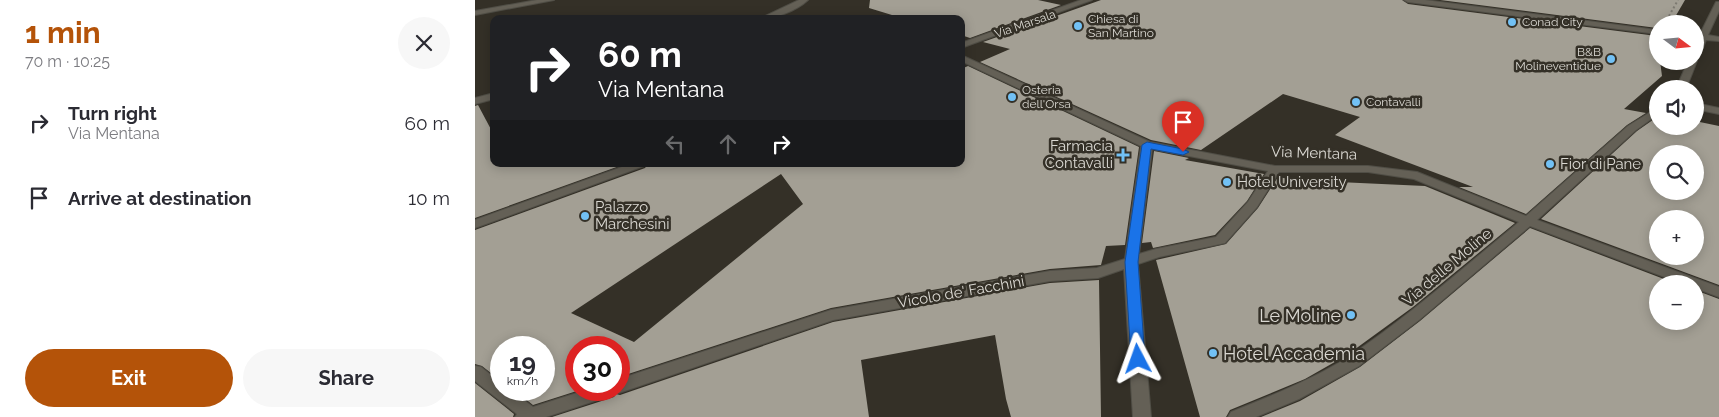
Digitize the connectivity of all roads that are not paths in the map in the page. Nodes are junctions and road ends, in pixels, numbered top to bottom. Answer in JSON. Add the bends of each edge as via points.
{"nodes":[{"id":1,"x":549,"y":0,"type":"edge"},
{"id":2,"x":804,"y":0,"type":"edge"},
{"id":3,"x":1087,"y":0,"type":"edge"},
{"id":4,"x":1408,"y":0,"type":"edge"},
{"id":5,"x":1478,"y":0,"type":"edge"},
{"id":6,"x":1719,"y":4,"type":"edge"},
{"id":7,"x":1476,"y":9,"type":"junction"},
{"id":8,"x":475,"y":13,"type":"edge"},
{"id":9,"x":775,"y":15,"type":"edge"},
{"id":10,"x":1704,"y":30,"type":"edge"},
{"id":11,"x":1649,"y":31,"type":"edge"},
{"id":12,"x":1704,"y":38,"type":"edge"},
{"id":13,"x":1719,"y":40,"type":"edge"},
{"id":14,"x":965,"y":45,"type":"edge"},
{"id":15,"x":965,"y":60,"type":"edge"},
{"id":16,"x":490,"y":97,"type":"edge"},
{"id":17,"x":475,"y":101,"type":"edge"},
{"id":18,"x":1704,"y":108,"type":"edge"},
{"id":19,"x":1719,"y":111,"type":"edge"},
{"id":20,"x":1649,"y":116,"type":"edge"},
{"id":21,"x":1147,"y":145,"type":"junction"},
{"id":22,"x":632,"y":167,"type":"edge"},
{"id":23,"x":1275,"y":169,"type":"junction"},
{"id":24,"x":1528,"y":221,"type":"junction"},
{"id":25,"x":475,"y":224,"type":"edge"},
{"id":26,"x":1131,"y":262,"type":"junction"},
{"id":27,"x":1719,"y":292,"type":"edge"},
{"id":28,"x":475,"y":372,"type":"edge"},
{"id":29,"x":630,"y":382,"type":"edge"},
{"id":30,"x":574,"y":401,"type":"edge"},
{"id":31,"x":528,"y":416,"type":"edge"},
{"id":32,"x":1142,"y":417,"type":"edge"},
{"id":33,"x":1237,"y":417,"type":"edge"}],
"edges":[{"from":1,"to":8,"type":"street"},
{"from":2,"to":9,"type":"street"},
{"from":3,"to":14,"type":"street","name":"Via Marsala"},
{"from":4,"to":7,"type":"street"},
{"from":5,"to":7,"type":"street"},
{"from":6,"to":10,"type":"street"},
{"from":7,"to":11,"type":"street"},
{"from":12,"to":13,"type":"street"},
{"from":15,"to":21,"type":"street","name":"Via Mentana"},
{"from":16,"to":17,"type":"street"},
{"from":18,"to":19,"type":"street"},
{"from":20,"to":24,"type":"street","name":"Via delle Moline"},
{"from":21,"to":23,"type":"street","name":"Via Mentana"},
{"from":21,"to":26,"type":"street"},
{"from":22,"to":25,"type":"street"},
{"from":23,"to":24,"type":"street","name":"Via Mentana","via":[[1403,173]]},
{"from":23,"to":26,"type":"street","name":"Vicolo de' Facchini","via":[[1253,204],[1220,240]]},
{"from":24,"to":27,"type":"street","name":"Via Mentana"},
{"from":24,"to":33,"type":"street","name":"Via delle Moline","via":[[1353,362],[1293,394]]},
{"from":26,"to":29,"type":"street","name":"Vicolo de' Facchini","via":[[1098,273],[1050,276],[831,316]]},
{"from":26,"to":32,"type":"street"},
{"from":28,"to":31,"type":"street"},
{"from":30,"to":31,"type":"street"}]}
